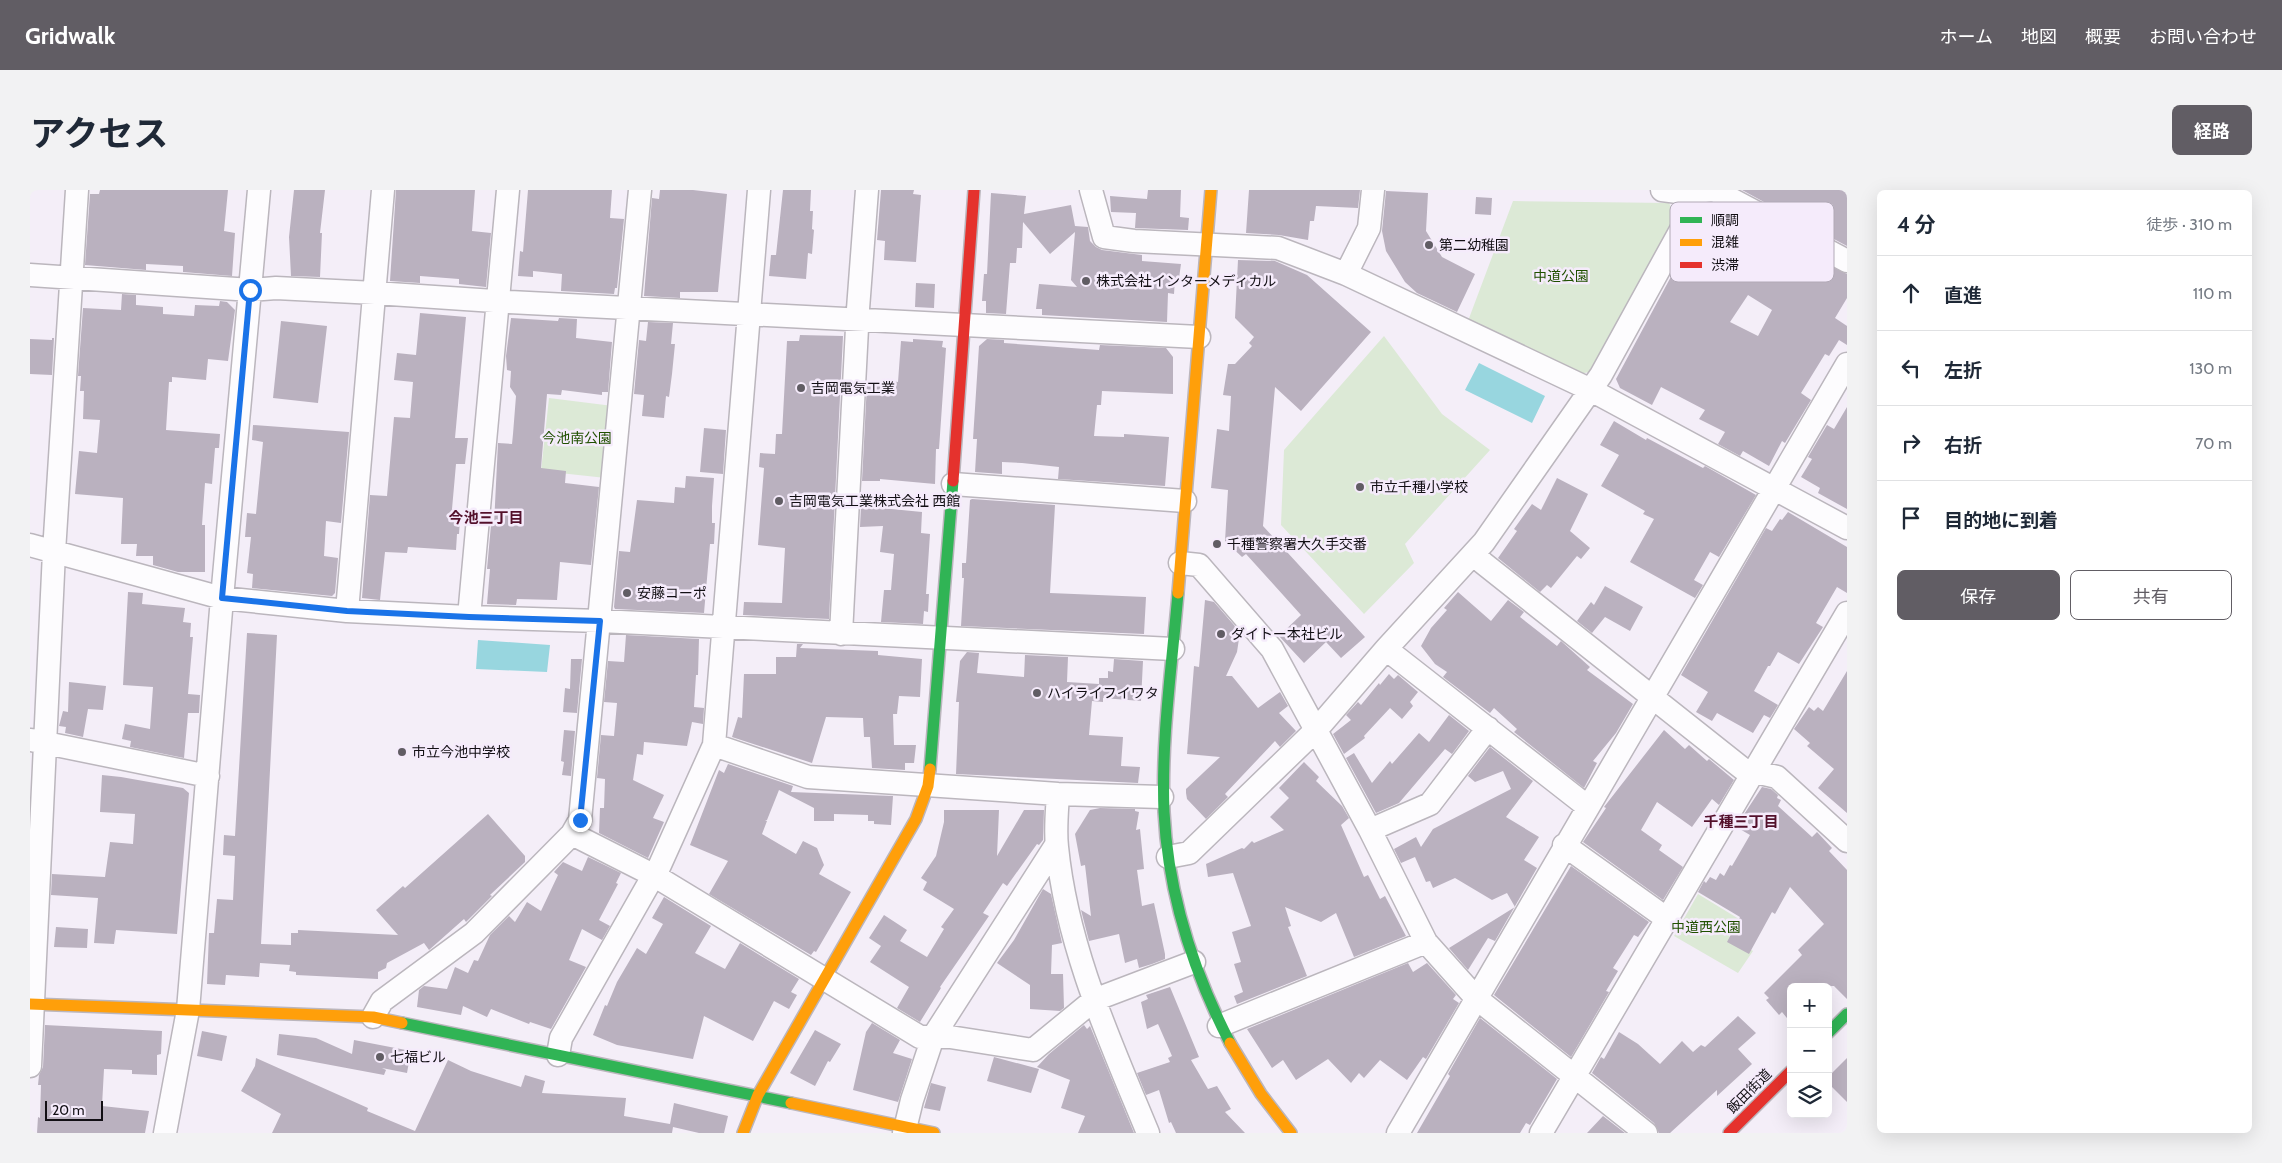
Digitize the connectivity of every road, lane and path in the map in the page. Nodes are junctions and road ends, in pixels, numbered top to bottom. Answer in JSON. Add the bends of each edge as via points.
{"nodes":[{"id":1,"x":76,"y":190,"type":"edge"},
{"id":2,"x":260,"y":190,"type":"edge"},
{"id":3,"x":383,"y":190,"type":"edge"},
{"id":4,"x":508,"y":190,"type":"edge"},
{"id":5,"x":640,"y":190,"type":"edge"},
{"id":6,"x":759,"y":190,"type":"edge"},
{"id":7,"x":867,"y":190,"type":"edge"},
{"id":8,"x":974,"y":190,"type":"edge"},
{"id":9,"x":1091,"y":190,"type":"edge"},
{"id":10,"x":1211,"y":190,"type":"edge"},
{"id":11,"x":1373,"y":190,"type":"edge"},
{"id":12,"x":1662,"y":190,"type":"edge"},
{"id":13,"x":1701,"y":191,"type":"edge"},
{"id":14,"x":1695,"y":202,"type":"edge"},
{"id":15,"x":1736,"y":202,"type":"edge"},
{"id":16,"x":1207,"y":245,"type":"junction"},
{"id":17,"x":1670,"y":248,"type":"edge"},
{"id":18,"x":1834,"y":254,"type":"edge"},
{"id":19,"x":1847,"y":261,"type":"edge"},
{"id":20,"x":1346,"y":274,"type":"junction"},
{"id":21,"x":30,"y":275,"type":"edge"},
{"id":22,"x":71,"y":277,"type":"junction"},
{"id":23,"x":250,"y":290,"type":"junction"},
{"id":24,"x":375,"y":293,"type":"junction"},
{"id":25,"x":498,"y":301,"type":"junction"},
{"id":26,"x":628,"y":307,"type":"junction"},
{"id":27,"x":749,"y":313,"type":"junction"},
{"id":28,"x":859,"y":320,"type":"junction"},
{"id":29,"x":964,"y":325,"type":"junction"},
{"id":30,"x":1199,"y":337,"type":"junction"},
{"id":31,"x":1847,"y":364,"type":"edge"},
{"id":32,"x":1589,"y":389,"type":"junction"},
{"id":33,"x":953,"y":484,"type":"junction"},
{"id":34,"x":1774,"y":489,"type":"junction"},
{"id":35,"x":1185,"y":501,"type":"junction"},
{"id":36,"x":1847,"y":528,"type":"edge"},
{"id":37,"x":30,"y":544,"type":"edge"},
{"id":38,"x":54,"y":552,"type":"junction"},
{"id":39,"x":1474,"y":553,"type":"junction"},
{"id":40,"x":1180,"y":563,"type":"junction"},
{"id":41,"x":222,"y":598,"type":"junction"},
{"id":42,"x":347,"y":611,"type":"junction"},
{"id":43,"x":1847,"y":613,"type":"edge"},
{"id":44,"x":469,"y":617,"type":"junction"},
{"id":45,"x":600,"y":621,"type":"junction"},
{"id":46,"x":724,"y":628,"type":"junction"},
{"id":47,"x":841,"y":634,"type":"junction"},
{"id":48,"x":941,"y":638,"type":"junction"},
{"id":49,"x":1173,"y":649,"type":"junction"},
{"id":50,"x":1386,"y":649,"type":"junction"},
{"id":51,"x":1651,"y":697,"type":"junction"},
{"id":52,"x":1488,"y":728,"type":"junction"},
{"id":53,"x":1317,"y":729,"type":"junction"},
{"id":54,"x":38,"y":741,"type":"edge"},
{"id":55,"x":714,"y":745,"type":"junction"},
{"id":56,"x":1755,"y":771,"type":"junction"},
{"id":57,"x":208,"y":776,"type":"junction"},
{"id":58,"x":928,"y":786,"type":"junction"},
{"id":59,"x":1058,"y":794,"type":"junction"},
{"id":60,"x":1162,"y":797,"type":"junction"},
{"id":61,"x":1591,"y":803,"type":"junction"},
{"id":62,"x":1370,"y":830,"type":"junction"},
{"id":63,"x":572,"y":834,"type":"junction"},
{"id":64,"x":1846,"y":839,"type":"edge"},
{"id":65,"x":1564,"y":845,"type":"junction"},
{"id":66,"x":1056,"y":846,"type":"junction"},
{"id":67,"x":1168,"y":856,"type":"junction"},
{"id":68,"x":655,"y":876,"type":"junction"},
{"id":69,"x":1666,"y":918,"type":"junction"},
{"id":70,"x":1426,"y":942,"type":"junction"},
{"id":71,"x":1194,"y":962,"type":"junction"},
{"id":72,"x":824,"y":978,"type":"junction"},
{"id":73,"x":1476,"y":998,"type":"junction"},
{"id":74,"x":1094,"y":1000,"type":"junction"},
{"id":75,"x":32,"y":1004,"type":"edge"},
{"id":76,"x":188,"y":1010,"type":"junction"},
{"id":77,"x":1847,"y":1014,"type":"edge"},
{"id":78,"x":373,"y":1017,"type":"junction"},
{"id":79,"x":1219,"y":1026,"type":"junction"},
{"id":80,"x":1832,"y":1029,"type":"edge"},
{"id":81,"x":933,"y":1037,"type":"junction"},
{"id":82,"x":558,"y":1055,"type":"junction"},
{"id":83,"x":30,"y":1066,"type":"edge"},
{"id":84,"x":1789,"y":1073,"type":"edge"},
{"id":85,"x":1574,"y":1077,"type":"junction"},
{"id":86,"x":758,"y":1095,"type":"junction"},
{"id":87,"x":905,"y":1130,"type":"edge"},
{"id":88,"x":165,"y":1133,"type":"edge"},
{"id":89,"x":742,"y":1133,"type":"edge"},
{"id":90,"x":934,"y":1133,"type":"edge"},
{"id":91,"x":1148,"y":1133,"type":"edge"},
{"id":92,"x":1291,"y":1133,"type":"edge"},
{"id":93,"x":1398,"y":1133,"type":"edge"},
{"id":94,"x":1541,"y":1133,"type":"edge"},
{"id":95,"x":1646,"y":1133,"type":"edge"},
{"id":96,"x":1729,"y":1133,"type":"edge"}],
"edges":[{"from":1,"to":22,"type":"street"},
{"from":2,"to":23,"type":"street"},
{"from":3,"to":24,"type":"street"},
{"from":4,"to":25,"type":"street"},
{"from":5,"to":26,"type":"street"},
{"from":6,"to":27,"type":"street"},
{"from":7,"to":28,"type":"street"},
{"from":8,"to":29,"type":"main road"},
{"from":9,"to":16,"type":"street","via":[[1104,237]]},
{"from":10,"to":16,"type":"main road"},
{"from":11,"to":20,"type":"street","via":[[1369,228]]},
{"from":12,"to":13,"type":"street"},
{"from":13,"to":14,"type":"street"},
{"from":13,"to":15,"type":"street","via":[[1714,190]]},
{"from":16,"to":20,"type":"street","via":[[1278,248]]},
{"from":16,"to":30,"type":"main road"},
{"from":17,"to":32,"type":"street","via":[[1601,375]]},
{"from":18,"to":19,"type":"street"},
{"from":20,"to":32,"type":"street"},
{"from":21,"to":22,"type":"street"},
{"from":22,"to":23,"type":"street"},
{"from":22,"to":38,"type":"street"},
{"from":23,"to":24,"type":"street","via":[[276,288]]},
{"from":23,"to":41,"type":"street"},
{"from":24,"to":25,"type":"street"},
{"from":24,"to":42,"type":"street"},
{"from":25,"to":26,"type":"street"},
{"from":25,"to":44,"type":"street"},
{"from":26,"to":27,"type":"street"},
{"from":26,"to":45,"type":"street"},
{"from":27,"to":28,"type":"street"},
{"from":27,"to":46,"type":"street"},
{"from":28,"to":29,"type":"street"},
{"from":28,"to":47,"type":"street"},
{"from":29,"to":30,"type":"street"},
{"from":29,"to":33,"type":"main road"},
{"from":30,"to":35,"type":"main road"},
{"from":31,"to":34,"type":"street"},
{"from":32,"to":34,"type":"street"},
{"from":32,"to":39,"type":"street","via":[[1577,411]]},
{"from":33,"to":35,"type":"street"},
{"from":33,"to":48,"type":"main road"},
{"from":34,"to":36,"type":"street"},
{"from":34,"to":51,"type":"street"},
{"from":35,"to":40,"type":"main road"},
{"from":37,"to":38,"type":"street"},
{"from":38,"to":41,"type":"street"},
{"from":38,"to":54,"type":"street"},
{"from":39,"to":50,"type":"street"},
{"from":39,"to":51,"type":"street"},
{"from":40,"to":49,"type":"main road"},
{"from":40,"to":53,"type":"street","via":[[1199,565],[1272,649]]},
{"from":41,"to":42,"type":"street"},
{"from":41,"to":57,"type":"street"},
{"from":42,"to":44,"type":"street"},
{"from":43,"to":56,"type":"street"},
{"from":44,"to":45,"type":"street"},
{"from":45,"to":46,"type":"street"},
{"from":45,"to":63,"type":"street","via":[[580,820]]},
{"from":46,"to":47,"type":"street"},
{"from":46,"to":55,"type":"street"},
{"from":47,"to":48,"type":"street"},
{"from":48,"to":49,"type":"street"},
{"from":48,"to":58,"type":"main road"},
{"from":49,"to":60,"type":"main road"},
{"from":50,"to":52,"type":"street"},
{"from":50,"to":53,"type":"street"},
{"from":51,"to":56,"type":"street","via":[[1743,769]]},
{"from":51,"to":61,"type":"street"},
{"from":52,"to":61,"type":"street"},
{"from":52,"to":62,"type":"street","via":[[1430,804]]},
{"from":53,"to":62,"type":"street"},
{"from":53,"to":67,"type":"street","via":[[1189,853]]},
{"from":54,"to":57,"type":"street"},
{"from":54,"to":75,"type":"street"},
{"from":55,"to":58,"type":"street","via":[[808,777]]},
{"from":55,"to":68,"type":"street"},
{"from":56,"to":64,"type":"street","via":[[1777,777]]},
{"from":56,"to":69,"type":"street"},
{"from":57,"to":76,"type":"street"},
{"from":58,"to":59,"type":"street"},
{"from":58,"to":72,"type":"main road","via":[[916,819]]},
{"from":59,"to":60,"type":"street"},
{"from":59,"to":66,"type":"street"},
{"from":60,"to":67,"type":"main road"},
{"from":61,"to":65,"type":"street"},
{"from":62,"to":70,"type":"street"},
{"from":63,"to":68,"type":"street"},
{"from":63,"to":78,"type":"street","via":[[474,933],[382,1001]]},
{"from":65,"to":69,"type":"street"},
{"from":65,"to":73,"type":"street"},
{"from":66,"to":74,"type":"street","via":[[1065,902]]},
{"from":66,"to":81,"type":"street"},
{"from":67,"to":71,"type":"main road"},
{"from":68,"to":72,"type":"street"},
{"from":68,"to":82,"type":"street","via":[[561,1038]]},
{"from":69,"to":85,"type":"street"},
{"from":70,"to":73,"type":"street"},
{"from":70,"to":79,"type":"street"},
{"from":71,"to":74,"type":"street"},
{"from":71,"to":79,"type":"main road"},
{"from":72,"to":81,"type":"street","via":[[920,1037]]},
{"from":72,"to":86,"type":"main road"},
{"from":73,"to":85,"type":"street"},
{"from":73,"to":93,"type":"street"},
{"from":74,"to":81,"type":"street","via":[[1033,1050]]},
{"from":74,"to":91,"type":"street"},
{"from":75,"to":76,"type":"main road"},
{"from":75,"to":83,"type":"street"},
{"from":76,"to":78,"type":"main road"},
{"from":76,"to":88,"type":"street"},
{"from":77,"to":80,"type":"main road"},
{"from":78,"to":82,"type":"main road"},
{"from":79,"to":92,"type":"main road","via":[[1267,1105]]},
{"from":81,"to":87,"type":"street"},
{"from":82,"to":86,"type":"main road"},
{"from":84,"to":96,"type":"main road","name":"飯田街道"},
{"from":85,"to":94,"type":"street"},
{"from":85,"to":95,"type":"street"},
{"from":86,"to":87,"type":"main road"},
{"from":86,"to":89,"type":"main road"},
{"from":87,"to":90,"type":"main road"}]}
